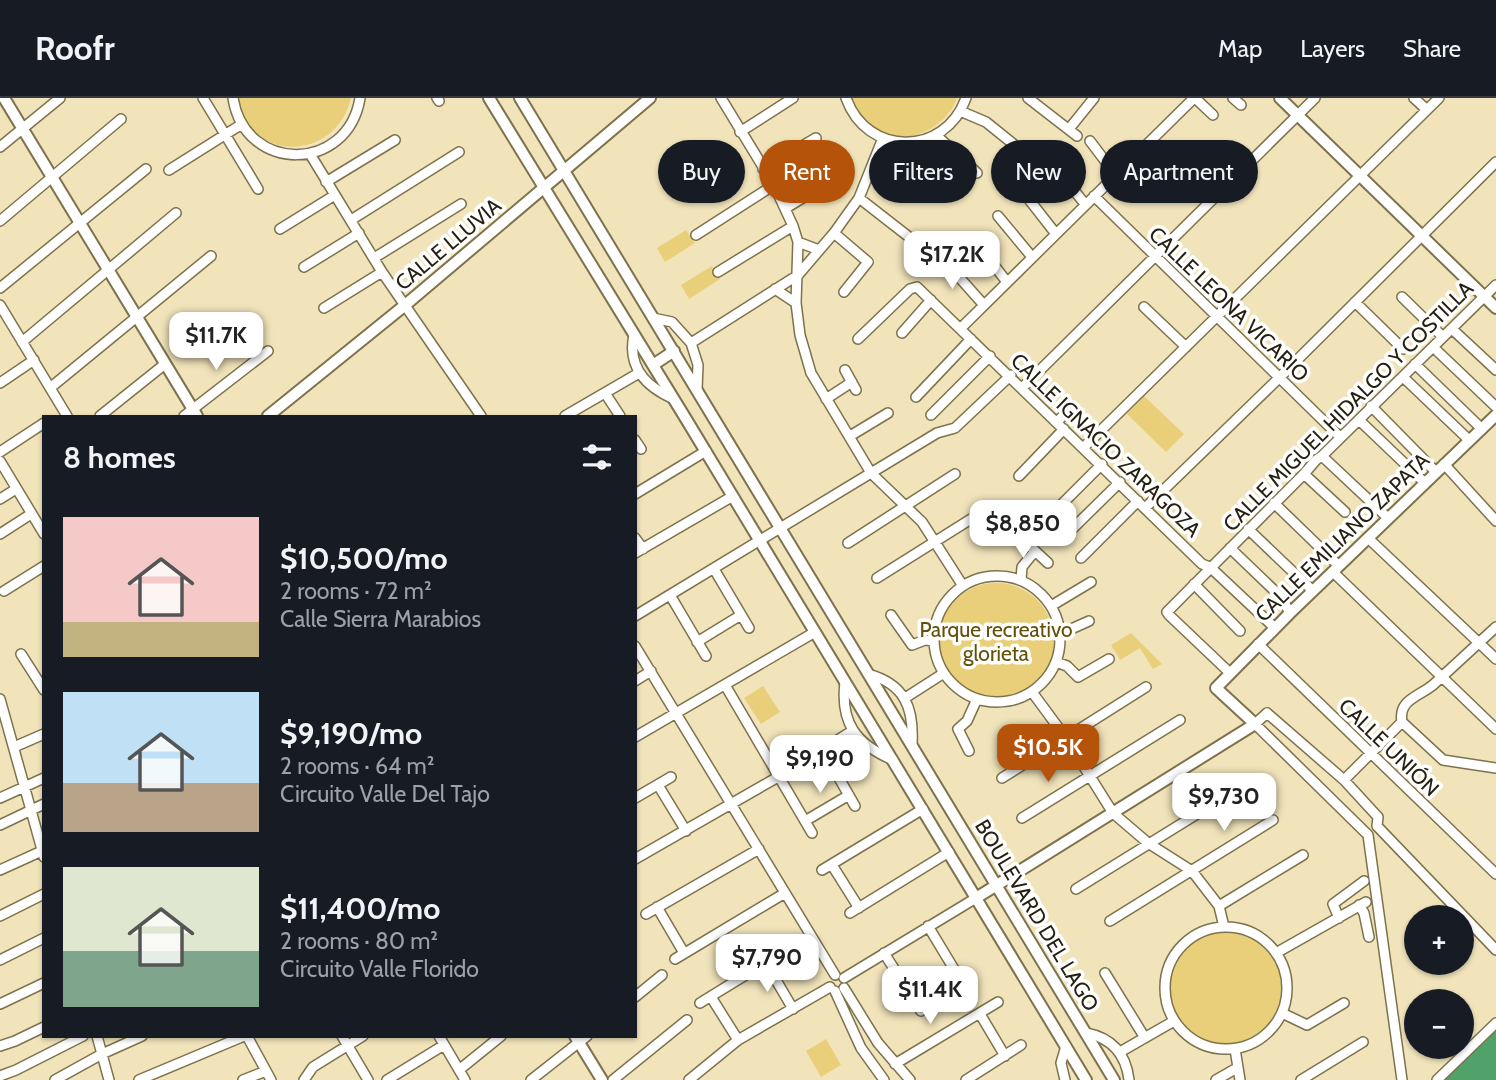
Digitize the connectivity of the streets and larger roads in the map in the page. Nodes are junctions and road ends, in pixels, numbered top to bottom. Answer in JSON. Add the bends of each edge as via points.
{"nodes":[{"id":1,"x":4,"y":98,"type":"edge"},
{"id":2,"x":61,"y":98,"type":"edge"},
{"id":3,"x":204,"y":98,"type":"edge"},
{"id":4,"x":233,"y":98,"type":"edge"},
{"id":5,"x":360,"y":98,"type":"edge"},
{"id":6,"x":489,"y":98,"type":"edge"},
{"id":7,"x":520,"y":98,"type":"edge"},
{"id":8,"x":650,"y":98,"type":"edge"},
{"id":9,"x":721,"y":98,"type":"edge"},
{"id":10,"x":793,"y":98,"type":"edge"},
{"id":11,"x":846,"y":98,"type":"edge"},
{"id":12,"x":966,"y":98,"type":"edge"},
{"id":13,"x":1094,"y":98,"type":"edge"},
{"id":14,"x":1194,"y":98,"type":"edge"},
{"id":15,"x":1280,"y":98,"type":"edge"},
{"id":16,"x":1315,"y":98,"type":"edge"},
{"id":17,"x":1414,"y":98,"type":"edge"},
{"id":18,"x":1438,"y":98,"type":"edge"},
{"id":19,"x":1033,"y":100,"type":"edge"},
{"id":20,"x":1427,"y":110,"type":"junction"},
{"id":21,"x":960,"y":111,"type":"junction"},
{"id":22,"x":1213,"y":115,"type":"dead end"},
{"id":23,"x":1298,"y":115,"type":"junction"},
{"id":24,"x":121,"y":120,"type":"dead end"},
{"id":25,"x":242,"y":124,"type":"junction"},
{"id":26,"x":22,"y":129,"type":"junction"},
{"id":27,"x":1069,"y":129,"type":"junction"},
{"id":28,"x":740,"y":132,"type":"junction"},
{"id":29,"x":226,"y":134,"type":"junction"},
{"id":30,"x":936,"y":135,"type":"junction"},
{"id":31,"x":1077,"y":136,"type":"dead end"},
{"id":32,"x":816,"y":138,"type":"dead end"},
{"id":33,"x":883,"y":138,"type":"joint"},
{"id":34,"x":395,"y":140,"type":"dead end"},
{"id":35,"x":813,"y":140,"type":"edge"},
{"id":36,"x":941,"y":140,"type":"edge"},
{"id":37,"x":1008,"y":140,"type":"edge"},
{"id":38,"x":1150,"y":140,"type":"edge"},
{"id":39,"x":1090,"y":141,"type":"dead end"},
{"id":40,"x":0,"y":147,"type":"edge"},
{"id":41,"x":459,"y":152,"type":"dead end"},
{"id":42,"x":310,"y":154,"type":"junction"},
{"id":43,"x":1100,"y":154,"type":"edge"},
{"id":44,"x":1496,"y":162,"type":"edge"},
{"id":45,"x":759,"y":163,"type":"edge"},
{"id":46,"x":146,"y":169,"type":"dead end"},
{"id":47,"x":564,"y":169,"type":"junction"},
{"id":48,"x":169,"y":170,"type":"dead end"},
{"id":49,"x":869,"y":173,"type":"edge"},
{"id":50,"x":1360,"y":175,"type":"junction"},
{"id":51,"x":52,"y":178,"type":"junction"},
{"id":52,"x":326,"y":182,"type":"junction"},
{"id":53,"x":544,"y":187,"type":"junction"},
{"id":54,"x":258,"y":190,"type":"dead end"},
{"id":55,"x":1100,"y":190,"type":"edge"},
{"id":56,"x":335,"y":195,"type":"junction"},
{"id":57,"x":759,"y":195,"type":"edge"},
{"id":58,"x":1094,"y":196,"type":"junction"},
{"id":59,"x":859,"y":198,"type":"junction"},
{"id":60,"x":784,"y":203,"type":"edge"},
{"id":61,"x":794,"y":203,"type":"edge"},
{"id":62,"x":1032,"y":203,"type":"edge"},
{"id":63,"x":461,"y":204,"type":"dead end"},
{"id":64,"x":1086,"y":204,"type":"joint"},
{"id":65,"x":786,"y":208,"type":"junction"},
{"id":66,"x":176,"y":213,"type":"dead end"},
{"id":67,"x":998,"y":216,"type":"dead end"},
{"id":68,"x":351,"y":220,"type":"junction"},
{"id":69,"x":0,"y":221,"type":"edge"},
{"id":70,"x":79,"y":223,"type":"junction"},
{"id":71,"x":793,"y":226,"type":"junction"},
{"id":72,"x":280,"y":229,"type":"dead end"},
{"id":73,"x":359,"y":233,"type":"junction"},
{"id":74,"x":834,"y":233,"type":"junction"},
{"id":75,"x":1056,"y":234,"type":"junction"},
{"id":76,"x":696,"y":235,"type":"dead end"},
{"id":77,"x":972,"y":236,"type":"dead end"},
{"id":78,"x":1421,"y":236,"type":"junction"},
{"id":79,"x":798,"y":242,"type":"junction"},
{"id":80,"x":819,"y":250,"type":"junction"},
{"id":81,"x":927,"y":251,"type":"dead end"},
{"id":82,"x":211,"y":256,"type":"dead end"},
{"id":83,"x":1032,"y":257,"type":"junction"},
{"id":84,"x":1155,"y":257,"type":"junction"},
{"id":85,"x":374,"y":258,"type":"junction"},
{"id":86,"x":942,"y":258,"type":"dead end"},
{"id":87,"x":304,"y":267,"type":"dead end"},
{"id":88,"x":108,"y":270,"type":"junction"},
{"id":89,"x":382,"y":272,"type":"junction"},
{"id":90,"x":718,"y":272,"type":"dead end"},
{"id":91,"x":798,"y":275,"type":"junction"},
{"id":92,"x":1007,"y":282,"type":"junction"},
{"id":93,"x":1496,"y":285,"type":"edge"},
{"id":94,"x":0,"y":288,"type":"edge"},
{"id":95,"x":775,"y":289,"type":"junction"},
{"id":96,"x":844,"y":292,"type":"dead end"},
{"id":97,"x":1483,"y":296,"type":"junction"},
{"id":98,"x":1402,"y":297,"type":"dead end"},
{"id":99,"x":932,"y":300,"type":"junction"},
{"id":100,"x":1355,"y":302,"type":"junction"},
{"id":101,"x":796,"y":303,"type":"junction"},
{"id":102,"x":984,"y":304,"type":"junction"},
{"id":103,"x":0,"y":305,"type":"edge"},
{"id":104,"x":404,"y":306,"type":"junction"},
{"id":105,"x":1144,"y":307,"type":"dead end"},
{"id":106,"x":324,"y":308,"type":"dead end"},
{"id":107,"x":1496,"y":308,"type":"edge"},
{"id":108,"x":136,"y":316,"type":"junction"},
{"id":109,"x":1216,"y":317,"type":"junction"},
{"id":110,"x":653,"y":318,"type":"junction"},
{"id":111,"x":4,"y":319,"type":"edge"},
{"id":112,"x":961,"y":328,"type":"junction"},
{"id":113,"x":1452,"y":329,"type":"junction"},
{"id":114,"x":902,"y":333,"type":"dead end"},
{"id":115,"x":635,"y":335,"type":"junction"},
{"id":116,"x":1442,"y":336,"type":"junction"},
{"id":117,"x":858,"y":339,"type":"dead end"},
{"id":118,"x":971,"y":339,"type":"junction"},
{"id":119,"x":22,"y":342,"type":"junction"},
{"id":120,"x":691,"y":343,"type":"junction"},
{"id":121,"x":1185,"y":347,"type":"junction"},
{"id":122,"x":1433,"y":347,"type":"junction"},
{"id":123,"x":1403,"y":349,"type":"dead end"},
{"id":124,"x":268,"y":351,"type":"dead end"},
{"id":125,"x":674,"y":351,"type":"junction"},
{"id":126,"x":990,"y":356,"type":"junction"},
{"id":127,"x":34,"y":360,"type":"junction"},
{"id":128,"x":165,"y":364,"type":"junction"},
{"id":129,"x":1415,"y":364,"type":"junction"},
{"id":130,"x":653,"y":365,"type":"junction"},
{"id":131,"x":845,"y":370,"type":"dead end"},
{"id":132,"x":1496,"y":370,"type":"edge"},
{"id":133,"x":639,"y":373,"type":"junction"},
{"id":134,"x":1011,"y":375,"type":"junction"},
{"id":135,"x":1403,"y":377,"type":"junction"},
{"id":136,"x":1279,"y":378,"type":"junction"},
{"id":137,"x":0,"y":383,"type":"edge"},
{"id":138,"x":50,"y":388,"type":"junction"},
{"id":139,"x":1022,"y":388,"type":"junction"},
{"id":140,"x":697,"y":389,"type":"junction"},
{"id":141,"x":605,"y":393,"type":"junction"},
{"id":142,"x":916,"y":397,"type":"dead end"},
{"id":143,"x":827,"y":399,"type":"junction"},
{"id":144,"x":674,"y":400,"type":"junction"},
{"id":145,"x":1072,"y":406,"type":"dead end"},
{"id":146,"x":1371,"y":406,"type":"junction"},
{"id":147,"x":1496,"y":407,"type":"edge"},
{"id":148,"x":65,"y":413,"type":"edge"},
{"id":149,"x":888,"y":413,"type":"dead end"},
{"id":150,"x":191,"y":414,"type":"edge"},
{"id":151,"x":101,"y":415,"type":"edge"},
{"id":152,"x":269,"y":415,"type":"edge"},
{"id":153,"x":480,"y":415,"type":"edge"},
{"id":154,"x":567,"y":415,"type":"edge"},
{"id":155,"x":619,"y":415,"type":"edge"},
{"id":156,"x":931,"y":415,"type":"dead end"},
{"id":157,"x":1359,"y":420,"type":"junction"},
{"id":158,"x":42,"y":424,"type":"edge"},
{"id":159,"x":1491,"y":424,"type":"edge"},
{"id":160,"x":1061,"y":426,"type":"junction"},
{"id":161,"x":850,"y":436,"type":"junction"},
{"id":162,"x":1340,"y":437,"type":"junction"},
{"id":163,"x":1469,"y":440,"type":"junction"},
{"id":164,"x":637,"y":443,"type":"edge"},
{"id":165,"x":1084,"y":447,"type":"junction"},
{"id":166,"x":641,"y":449,"type":"dead end"},
{"id":167,"x":0,"y":452,"type":"edge"},
{"id":168,"x":706,"y":452,"type":"junction"},
{"id":169,"x":1322,"y":456,"type":"junction"},
{"id":170,"x":0,"y":461,"type":"edge"},
{"id":171,"x":1102,"y":464,"type":"junction"},
{"id":172,"x":1440,"y":468,"type":"junction"},
{"id":173,"x":871,"y":473,"type":"junction"},
{"id":174,"x":956,"y":474,"type":"dead end"},
{"id":175,"x":1304,"y":474,"type":"junction"},
{"id":176,"x":1019,"y":476,"type":"dead end"},
{"id":177,"x":1120,"y":482,"type":"junction"},
{"id":178,"x":1424,"y":483,"type":"junction"},
{"id":179,"x":16,"y":489,"type":"junction"},
{"id":180,"x":637,"y":493,"type":"edge"},
{"id":181,"x":733,"y":496,"type":"junction"},
{"id":182,"x":0,"y":499,"type":"edge"},
{"id":183,"x":1274,"y":503,"type":"junction"},
{"id":184,"x":1142,"y":504,"type":"junction"},
{"id":185,"x":905,"y":506,"type":"junction"},
{"id":186,"x":987,"y":509,"type":"dead end"},
{"id":187,"x":1345,"y":512,"type":"dead end"},
{"id":188,"x":31,"y":514,"type":"junction"},
{"id":189,"x":1388,"y":518,"type":"junction"},
{"id":190,"x":1496,"y":521,"type":"edge"},
{"id":191,"x":1044,"y":522,"type":"dead end"},
{"id":192,"x":781,"y":528,"type":"junction"},
{"id":193,"x":1248,"y":529,"type":"junction"},
{"id":194,"x":42,"y":531,"type":"edge"},
{"id":195,"x":0,"y":534,"type":"edge"},
{"id":196,"x":1019,"y":536,"type":"dead end"},
{"id":197,"x":1368,"y":538,"type":"junction"},
{"id":198,"x":1060,"y":540,"type":"dead end"},
{"id":199,"x":935,"y":541,"type":"junction"},
{"id":200,"x":760,"y":542,"type":"junction"},
{"id":201,"x":848,"y":543,"type":"dead end"},
{"id":202,"x":1230,"y":548,"type":"junction"},
{"id":203,"x":639,"y":551,"type":"edge"},
{"id":204,"x":1035,"y":551,"type":"junction"},
{"id":205,"x":1081,"y":558,"type":"dead end"},
{"id":206,"x":1048,"y":563,"type":"dead end"},
{"id":207,"x":42,"y":567,"type":"edge"},
{"id":208,"x":1210,"y":567,"type":"junction"},
{"id":209,"x":714,"y":569,"type":"junction"},
{"id":210,"x":1336,"y":569,"type":"junction"},
{"id":211,"x":877,"y":578,"type":"dead end"},
{"id":212,"x":1021,"y":580,"type":"junction"},
{"id":213,"x":1091,"y":582,"type":"dead end"},
{"id":214,"x":1194,"y":584,"type":"junction"},
{"id":215,"x":963,"y":586,"type":"junction"},
{"id":216,"x":4,"y":591,"type":"dead end"},
{"id":217,"x":1313,"y":591,"type":"junction"},
{"id":218,"x":670,"y":595,"type":"junction"},
{"id":219,"x":1051,"y":606,"type":"junction"},
{"id":220,"x":1290,"y":613,"type":"junction"},
{"id":221,"x":637,"y":615,"type":"edge"},
{"id":222,"x":741,"y":615,"type":"junction"},
{"id":223,"x":891,"y":615,"type":"dead end"},
{"id":224,"x":1088,"y":621,"type":"dead end"},
{"id":225,"x":1496,"y":627,"type":"edge"},
{"id":226,"x":749,"y":628,"type":"dead end"},
{"id":227,"x":1275,"y":628,"type":"junction"},
{"id":228,"x":1240,"y":631,"type":"dead end"},
{"id":229,"x":816,"y":632,"type":"junction"},
{"id":230,"x":1060,"y":634,"type":"junction"},
{"id":231,"x":934,"y":641,"type":"junction"},
{"id":232,"x":697,"y":642,"type":"junction"},
{"id":233,"x":1479,"y":642,"type":"junction"},
{"id":234,"x":1258,"y":644,"type":"junction"},
{"id":235,"x":637,"y":649,"type":"edge"},
{"id":236,"x":21,"y":653,"type":"dead end"},
{"id":237,"x":706,"y":656,"type":"dead end"},
{"id":238,"x":1109,"y":659,"type":"dead end"},
{"id":239,"x":1496,"y":659,"type":"edge"},
{"id":240,"x":1055,"y":662,"type":"junction"},
{"id":241,"x":651,"y":671,"type":"junction"},
{"id":242,"x":944,"y":673,"type":"junction"},
{"id":243,"x":1230,"y":673,"type":"junction"},
{"id":244,"x":868,"y":674,"type":"junction"},
{"id":245,"x":1442,"y":677,"type":"junction"},
{"id":246,"x":637,"y":680,"type":"edge"},
{"id":247,"x":845,"y":682,"type":"junction"},
{"id":248,"x":725,"y":685,"type":"junction"},
{"id":249,"x":42,"y":687,"type":"edge"},
{"id":250,"x":1146,"y":687,"type":"dead end"},
{"id":251,"x":1031,"y":692,"type":"junction"},
{"id":252,"x":905,"y":698,"type":"junction"},
{"id":253,"x":0,"y":699,"type":"edge"},
{"id":254,"x":977,"y":699,"type":"junction"},
{"id":255,"x":890,"y":708,"type":"junction"},
{"id":256,"x":677,"y":714,"type":"junction"},
{"id":257,"x":1180,"y":720,"type":"dead end"},
{"id":258,"x":869,"y":722,"type":"junction"},
{"id":259,"x":1402,"y":722,"type":"junction"},
{"id":260,"x":1255,"y":724,"type":"junction"},
{"id":261,"x":1496,"y":729,"type":"edge"},
{"id":262,"x":852,"y":731,"type":"junction"},
{"id":263,"x":42,"y":735,"type":"edge"},
{"id":264,"x":637,"y":736,"type":"edge"},
{"id":265,"x":1066,"y":738,"type":"junction"},
{"id":266,"x":912,"y":744,"type":"junction"},
{"id":267,"x":13,"y":747,"type":"junction"},
{"id":268,"x":822,"y":750,"type":"junction"},
{"id":269,"x":969,"y":751,"type":"dead end"},
{"id":270,"x":1370,"y":753,"type":"junction"},
{"id":271,"x":893,"y":760,"type":"junction"},
{"id":272,"x":1496,"y":768,"type":"edge"},
{"id":273,"x":778,"y":776,"type":"junction"},
{"id":274,"x":1090,"y":776,"type":"junction"},
{"id":275,"x":671,"y":777,"type":"dead end"},
{"id":276,"x":1002,"y":778,"type":"dead end"},
{"id":277,"x":42,"y":779,"type":"edge"},
{"id":278,"x":1343,"y":780,"type":"junction"},
{"id":279,"x":658,"y":785,"type":"junction"},
{"id":280,"x":25,"y":787,"type":"junction"},
{"id":281,"x":1231,"y":793,"type":"dead end"},
{"id":282,"x":849,"y":795,"type":"junction"},
{"id":283,"x":637,"y":797,"type":"edge"},
{"id":284,"x":0,"y":798,"type":"edge"},
{"id":285,"x":732,"y":803,"type":"junction"},
{"id":286,"x":42,"y":805,"type":"edge"},
{"id":287,"x":855,"y":806,"type":"dead end"},
{"id":288,"x":923,"y":809,"type":"junction"},
{"id":289,"x":31,"y":811,"type":"junction"},
{"id":290,"x":1114,"y":813,"type":"junction"},
{"id":291,"x":1022,"y":818,"type":"dead end"},
{"id":292,"x":1273,"y":820,"type":"dead end"},
{"id":293,"x":805,"y":821,"type":"junction"},
{"id":294,"x":0,"y":825,"type":"edge"},
{"id":295,"x":1377,"y":826,"type":"junction"},
{"id":296,"x":686,"y":831,"type":"junction"},
{"id":297,"x":812,"y":833,"type":"dead end"},
{"id":298,"x":1368,"y":835,"type":"junction"},
{"id":299,"x":1148,"y":843,"type":"junction"},
{"id":300,"x":42,"y":849,"type":"edge"},
{"id":301,"x":759,"y":849,"type":"junction"},
{"id":302,"x":42,"y":852,"type":"edge"},
{"id":303,"x":949,"y":852,"type":"junction"},
{"id":304,"x":1303,"y":855,"type":"dead end"},
{"id":305,"x":637,"y":858,"type":"edge"},
{"id":306,"x":832,"y":864,"type":"junction"},
{"id":307,"x":0,"y":870,"type":"edge"},
{"id":308,"x":822,"y":870,"type":"dead end"},
{"id":309,"x":1192,"y":871,"type":"junction"},
{"id":310,"x":1496,"y":874,"type":"edge"},
{"id":311,"x":1364,"y":881,"type":"dead end"},
{"id":312,"x":997,"y":885,"type":"junction"},
{"id":313,"x":1076,"y":889,"type":"dead end"},
{"id":314,"x":785,"y":893,"type":"junction"},
{"id":315,"x":42,"y":895,"type":"edge"},
{"id":316,"x":976,"y":898,"type":"junction"},
{"id":317,"x":1219,"y":906,"type":"junction"},
{"id":318,"x":657,"y":907,"type":"junction"},
{"id":319,"x":859,"y":908,"type":"junction"},
{"id":320,"x":646,"y":914,"type":"dead end"},
{"id":321,"x":850,"y":914,"type":"dead end"},
{"id":322,"x":0,"y":916,"type":"edge"},
{"id":323,"x":1339,"y":918,"type":"junction"},
{"id":324,"x":1110,"y":921,"type":"dead end"},
{"id":325,"x":928,"y":926,"type":"junction"},
{"id":326,"x":1224,"y":927,"type":"junction"},
{"id":327,"x":1369,"y":936,"type":"dead end"},
{"id":328,"x":42,"y":940,"type":"edge"},
{"id":329,"x":1496,"y":950,"type":"edge"},
{"id":330,"x":684,"y":953,"type":"junction"},
{"id":331,"x":884,"y":953,"type":"junction"},
{"id":332,"x":1276,"y":953,"type":"junction"},
{"id":333,"x":778,"y":955,"type":"dead end"},
{"id":334,"x":675,"y":959,"type":"dead end"},
{"id":335,"x":0,"y":960,"type":"edge"},
{"id":336,"x":766,"y":963,"type":"junction"},
{"id":337,"x":954,"y":970,"type":"junction"},
{"id":338,"x":1105,"y":973,"type":"dead end"},
{"id":339,"x":662,"y":975,"type":"dead end"},
{"id":340,"x":42,"y":984,"type":"edge"},
{"id":341,"x":838,"y":984,"type":"junction"},
{"id":342,"x":963,"y":984,"type":"dead end"},
{"id":343,"x":637,"y":995,"type":"edge"},
{"id":344,"x":911,"y":995,"type":"junction"},
{"id":345,"x":711,"y":997,"type":"junction"},
{"id":346,"x":998,"y":1002,"type":"dead end"},
{"id":347,"x":700,"y":1003,"type":"dead end"},
{"id":348,"x":1344,"y":1003,"type":"dead end"},
{"id":349,"x":0,"y":1004,"type":"edge"},
{"id":350,"x":793,"y":1009,"type":"junction"},
{"id":351,"x":921,"y":1011,"type":"dead end"},
{"id":352,"x":1282,"y":1013,"type":"junction"},
{"id":353,"x":980,"y":1014,"type":"junction"},
{"id":354,"x":687,"y":1020,"type":"dead end"},
{"id":355,"x":1174,"y":1021,"type":"junction"},
{"id":356,"x":1496,"y":1023,"type":"edge"},
{"id":357,"x":42,"y":1028,"type":"edge"},
{"id":358,"x":1086,"y":1033,"type":"junction"},
{"id":359,"x":79,"y":1038,"type":"edge"},
{"id":360,"x":97,"y":1038,"type":"edge"},
{"id":361,"x":138,"y":1038,"type":"edge"},
{"id":362,"x":240,"y":1038,"type":"edge"},
{"id":363,"x":246,"y":1038,"type":"edge"},
{"id":364,"x":343,"y":1038,"type":"edge"},
{"id":365,"x":360,"y":1038,"type":"edge"},
{"id":366,"x":499,"y":1038,"type":"edge"},
{"id":367,"x":580,"y":1038,"type":"edge"},
{"id":368,"x":1145,"y":1038,"type":"junction"},
{"id":369,"x":442,"y":1040,"type":"edge"},
{"id":370,"x":738,"y":1040,"type":"junction"},
{"id":371,"x":1363,"y":1042,"type":"dead end"},
{"id":372,"x":1021,"y":1045,"type":"dead end"},
{"id":373,"x":0,"y":1046,"type":"edge"},
{"id":374,"x":348,"y":1046,"type":"junction"},
{"id":375,"x":1066,"y":1046,"type":"junction"},
{"id":376,"x":1235,"y":1049,"type":"junction"},
{"id":377,"x":1120,"y":1052,"type":"junction"},
{"id":378,"x":102,"y":1054,"type":"junction"},
{"id":379,"x":1005,"y":1056,"type":"junction"},
{"id":380,"x":1104,"y":1063,"type":"junction"},
{"id":381,"x":895,"y":1064,"type":"junction"},
{"id":382,"x":1237,"y":1068,"type":"junction"},
{"id":383,"x":459,"y":1070,"type":"junction"},
{"id":384,"x":0,"y":1076,"type":"edge"},
{"id":385,"x":269,"y":1076,"type":"edge"},
{"id":386,"x":1085,"y":1078,"type":"edge"},
{"id":387,"x":55,"y":1080,"type":"edge"},
{"id":388,"x":109,"y":1080,"type":"edge"},
{"id":389,"x":139,"y":1080,"type":"edge"},
{"id":390,"x":243,"y":1080,"type":"edge"},
{"id":391,"x":304,"y":1080,"type":"edge"},
{"id":392,"x":368,"y":1080,"type":"edge"},
{"id":393,"x":387,"y":1080,"type":"edge"},
{"id":394,"x":465,"y":1080,"type":"edge"},
{"id":395,"x":531,"y":1080,"type":"edge"},
{"id":396,"x":602,"y":1080,"type":"edge"},
{"id":397,"x":613,"y":1080,"type":"edge"},
{"id":398,"x":689,"y":1080,"type":"edge"},
{"id":399,"x":884,"y":1080,"type":"edge"},
{"id":400,"x":910,"y":1080,"type":"edge"},
{"id":401,"x":966,"y":1080,"type":"edge"},
{"id":402,"x":1065,"y":1080,"type":"edge"},
{"id":403,"x":1114,"y":1080,"type":"edge"},
{"id":404,"x":1129,"y":1080,"type":"edge"},
{"id":405,"x":1216,"y":1080,"type":"edge"},
{"id":406,"x":1240,"y":1080,"type":"edge"},
{"id":407,"x":1301,"y":1080,"type":"edge"},
{"id":408,"x":1402,"y":1080,"type":"edge"},
{"id":409,"x":1437,"y":1080,"type":"edge"}],
"edges":[{"from":1,"to":26,"type":"street"},
{"from":2,"to":26,"type":"street"},
{"from":3,"to":29,"type":"street"},
{"from":4,"to":25,"type":"street"},
{"from":5,"to":42,"type":"street","via":[[348,129]]},
{"from":6,"to":53,"type":"street","name":"BOULEVARD DEL LAGO"},
{"from":7,"to":47,"type":"street","name":"BOULEVARD DEL LAGO"},
{"from":8,"to":47,"type":"street","name":"CALLE LLUVIA"},
{"from":9,"to":28,"type":"street"},
{"from":10,"to":28,"type":"street"},
{"from":11,"to":33,"type":"street","via":[[858,121]]},
{"from":12,"to":21,"type":"street"},
{"from":13,"to":27,"type":"street"},
{"from":14,"to":22,"type":"street"},
{"from":14,"to":38,"type":"street"},
{"from":15,"to":23,"type":"street"},
{"from":16,"to":23,"type":"street"},
{"from":17,"to":20,"type":"street"},
{"from":18,"to":20,"type":"street"},
{"from":19,"to":27,"type":"street"},
{"from":20,"to":50,"type":"street"},
{"from":21,"to":30,"type":"street"},
{"from":21,"to":37,"type":"street","via":[[986,122]]},
{"from":23,"to":50,"type":"street"},
{"from":23,"to":84,"type":"street"},
{"from":24,"to":51,"type":"street"},
{"from":25,"to":29,"type":"street"},
{"from":25,"to":42,"type":"street","via":[[249,135],[271,150]]},
{"from":26,"to":40,"type":"street"},
{"from":26,"to":51,"type":"street"},
{"from":27,"to":31,"type":"street"},
{"from":28,"to":45,"type":"street"},
{"from":29,"to":48,"type":"street"},
{"from":29,"to":54,"type":"street"},
{"from":30,"to":33,"type":"street","via":[[905,143]]},
{"from":30,"to":36,"type":"street"},
{"from":32,"to":35,"type":"street"},
{"from":34,"to":52,"type":"street"},
{"from":39,"to":43,"type":"street"},
{"from":41,"to":68,"type":"street"},
{"from":42,"to":52,"type":"street"},
{"from":44,"to":78,"type":"street"},
{"from":46,"to":70,"type":"street"},
{"from":47,"to":53,"type":"street","name":"CALLE LLUVIA"},
{"from":47,"to":110,"type":"street","name":"BOULEVARD DEL LAGO"},
{"from":49,"to":59,"type":"street"},
{"from":50,"to":78,"type":"street"},
{"from":50,"to":109,"type":"street"},
{"from":51,"to":69,"type":"street"},
{"from":51,"to":70,"type":"street"},
{"from":52,"to":56,"type":"street"},
{"from":53,"to":104,"type":"street","name":"CALLE LLUVIA"},
{"from":53,"to":115,"type":"street","name":"BOULEVARD DEL LAGO"},
{"from":55,"to":58,"type":"street"},
{"from":56,"to":68,"type":"street"},
{"from":56,"to":72,"type":"street"},
{"from":57,"to":76,"type":"street"},
{"from":58,"to":64,"type":"street"},
{"from":58,"to":84,"type":"street","name":"CALLE LEONA VICARIO"},
{"from":59,"to":74,"type":"street"},
{"from":59,"to":81,"type":"street"},
{"from":60,"to":65,"type":"street"},
{"from":61,"to":65,"type":"street"},
{"from":62,"to":75,"type":"street"},
{"from":63,"to":85,"type":"street"},
{"from":64,"to":75,"type":"street"},
{"from":65,"to":71,"type":"street"},
{"from":66,"to":88,"type":"street"},
{"from":67,"to":83,"type":"street"},
{"from":68,"to":73,"type":"street"},
{"from":70,"to":88,"type":"street"},
{"from":70,"to":94,"type":"street"},
{"from":71,"to":79,"type":"street"},
{"from":71,"to":90,"type":"street"},
{"from":73,"to":85,"type":"street"},
{"from":73,"to":87,"type":"street"},
{"from":74,"to":80,"type":"street"},
{"from":74,"to":96,"type":"street","via":[[868,262]]},
{"from":75,"to":83,"type":"street"},
{"from":77,"to":92,"type":"street"},
{"from":78,"to":97,"type":"street"},
{"from":78,"to":100,"type":"street"},
{"from":79,"to":80,"type":"street"},
{"from":79,"to":91,"type":"street"},
{"from":80,"to":91,"type":"street"},
{"from":82,"to":108,"type":"street"},
{"from":83,"to":92,"type":"street"},
{"from":84,"to":109,"type":"street","name":"CALLE LEONA VICARIO"},
{"from":84,"to":139,"type":"street"},
{"from":85,"to":89,"type":"street"},
{"from":86,"to":102,"type":"street"},
{"from":88,"to":108,"type":"street"},
{"from":88,"to":119,"type":"street"},
{"from":89,"to":104,"type":"street"},
{"from":89,"to":106,"type":"street"},
{"from":91,"to":95,"type":"street"},
{"from":91,"to":101,"type":"street"},
{"from":92,"to":102,"type":"street"},
{"from":93,"to":97,"type":"street","name":"CALLE MIGUEL HIDALGO Y COSTILLA"},
{"from":95,"to":101,"type":"street"},
{"from":95,"to":120,"type":"street"},
{"from":97,"to":107,"type":"street"},
{"from":97,"to":113,"type":"street","name":"CALLE MIGUEL HIDALGO Y COSTILLA"},
{"from":98,"to":116,"type":"street"},
{"from":99,"to":112,"type":"street","name":"CALLE IGNACIO ZARAGOZA"},
{"from":99,"to":114,"type":"street"},
{"from":99,"to":117,"type":"street","name":"CALLE IGNACIO ZARAGOZA","via":[[914,287]]},
{"from":100,"to":123,"type":"street"},
{"from":100,"to":136,"type":"street"},
{"from":101,"to":143,"type":"street","via":[[804,355]]},
{"from":102,"to":112,"type":"street"},
{"from":103,"to":111,"type":"street"},
{"from":104,"to":152,"type":"street","name":"CALLE LLUVIA"},
{"from":104,"to":153,"type":"street"},
{"from":105,"to":121,"type":"street"},
{"from":108,"to":128,"type":"street"},
{"from":108,"to":138,"type":"street"},
{"from":109,"to":121,"type":"street"},
{"from":109,"to":136,"type":"street","name":"CALLE LEONA VICARIO"},
{"from":110,"to":120,"type":"street","via":[[672,322]]},
{"from":110,"to":125,"type":"street","name":"BOULEVARD DEL LAGO"},
{"from":111,"to":119,"type":"street"},
{"from":112,"to":118,"type":"street","name":"CALLE IGNACIO ZARAGOZA"},
{"from":113,"to":116,"type":"street","name":"CALLE MIGUEL HIDALGO Y COSTILLA"},
{"from":113,"to":132,"type":"street"},
{"from":115,"to":130,"type":"street","name":"BOULEVARD DEL LAGO"},
{"from":115,"to":133,"type":"street","name":"BOULEVARD DEL LAGO","via":[[632,347]]},
{"from":116,"to":122,"type":"street","name":"CALLE MIGUEL HIDALGO Y COSTILLA"},
{"from":118,"to":126,"type":"street","name":"CALLE IGNACIO ZARAGOZA"},
{"from":118,"to":142,"type":"street"},
{"from":119,"to":127,"type":"street"},
{"from":120,"to":140,"type":"street","name":"BOULEVARD DEL LAGO","via":[[698,365]]},
{"from":121,"to":165,"type":"street"},
{"from":122,"to":129,"type":"street","name":"CALLE MIGUEL HIDALGO Y COSTILLA"},
{"from":122,"to":147,"type":"street"},
{"from":124,"to":150,"type":"street"},
{"from":125,"to":130,"type":"street"},
{"from":125,"to":140,"type":"street","name":"BOULEVARD DEL LAGO"},
{"from":126,"to":134,"type":"street","name":"CALLE IGNACIO ZARAGOZA"},
{"from":126,"to":156,"type":"street"},
{"from":127,"to":137,"type":"street"},
{"from":127,"to":138,"type":"street"},
{"from":128,"to":150,"type":"street"},
{"from":128,"to":151,"type":"street"},
{"from":129,"to":135,"type":"street","name":"CALLE MIGUEL HIDALGO Y COSTILLA"},
{"from":129,"to":159,"type":"street"},
{"from":130,"to":144,"type":"street","name":"BOULEVARD DEL LAGO"},
{"from":131,"to":143,"type":"street","via":[[854,386]]},
{"from":133,"to":141,"type":"street"},
{"from":133,"to":144,"type":"street","name":"BOULEVARD DEL LAGO"},
{"from":134,"to":139,"type":"street","name":"CALLE IGNACIO ZARAGOZA"},
{"from":134,"to":173,"type":"street","via":[[955,428],[937,433]]},
{"from":135,"to":146,"type":"street","name":"CALLE MIGUEL HIDALGO Y COSTILLA"},
{"from":135,"to":163,"type":"street"},
{"from":136,"to":162,"type":"street","name":"CALLE LEONA VICARIO"},
{"from":136,"to":184,"type":"street"},
{"from":138,"to":148,"type":"street"},
{"from":139,"to":160,"type":"street","name":"CALLE IGNACIO ZARAGOZA"},
{"from":140,"to":192,"type":"street","name":"BOULEVARD DEL LAGO"},
{"from":141,"to":154,"type":"street"},
{"from":141,"to":155,"type":"street"},
{"from":143,"to":161,"type":"street"},
{"from":144,"to":168,"type":"street","name":"BOULEVARD DEL LAGO"},
{"from":145,"to":160,"type":"street"},
{"from":146,"to":157,"type":"street","name":"CALLE MIGUEL HIDALGO Y COSTILLA"},
{"from":146,"to":172,"type":"street"},
{"from":149,"to":161,"type":"street"},
{"from":157,"to":162,"type":"street","name":"CALLE MIGUEL HIDALGO Y COSTILLA"},
{"from":157,"to":178,"type":"street"},
{"from":158,"to":167,"type":"street"},
{"from":159,"to":163,"type":"street","name":"CALLE EMILIANO ZAPATA"},
{"from":160,"to":165,"type":"street","name":"CALLE IGNACIO ZARAGOZA"},
{"from":160,"to":176,"type":"street"},
{"from":161,"to":173,"type":"street"},
{"from":162,"to":169,"type":"street","name":"CALLE MIGUEL HIDALGO Y COSTILLA"},
{"from":163,"to":172,"type":"street","name":"CALLE EMILIANO ZAPATA"},
{"from":164,"to":166,"type":"street"},
{"from":165,"to":171,"type":"street","name":"CALLE IGNACIO ZARAGOZA"},
{"from":168,"to":180,"type":"street"},
{"from":168,"to":181,"type":"street","name":"BOULEVARD DEL LAGO"},
{"from":169,"to":175,"type":"street","name":"CALLE MIGUEL HIDALGO Y COSTILLA"},
{"from":169,"to":189,"type":"street"},
{"from":170,"to":179,"type":"street"},
{"from":171,"to":177,"type":"street","name":"CALLE IGNACIO ZARAGOZA"},
{"from":171,"to":191,"type":"street"},
{"from":172,"to":178,"type":"street","name":"CALLE EMILIANO ZAPATA"},
{"from":172,"to":190,"type":"street"},
{"from":173,"to":185,"type":"street"},
{"from":173,"to":192,"type":"street"},
{"from":174,"to":185,"type":"street"},
{"from":175,"to":183,"type":"street","name":"CALLE MIGUEL HIDALGO Y COSTILLA"},
{"from":175,"to":187,"type":"street"},
{"from":177,"to":184,"type":"street","name":"CALLE IGNACIO ZARAGOZA"},
{"from":177,"to":198,"type":"street"},
{"from":178,"to":189,"type":"street","name":"CALLE EMILIANO ZAPATA"},
{"from":179,"to":182,"type":"street"},
{"from":179,"to":188,"type":"street"},
{"from":181,"to":200,"type":"street","name":"BOULEVARD DEL LAGO"},
{"from":181,"to":203,"type":"street"},
{"from":183,"to":193,"type":"street","name":"CALLE MIGUEL HIDALGO Y COSTILLA"},
{"from":183,"to":210,"type":"street"},
{"from":184,"to":205,"type":"street"},
{"from":184,"to":208,"type":"street","name":"CALLE IGNACIO ZARAGOZA"},
{"from":185,"to":199,"type":"street"},
{"from":185,"to":201,"type":"street"},
{"from":186,"to":199,"type":"street"},
{"from":188,"to":194,"type":"street"},
{"from":188,"to":195,"type":"street"},
{"from":189,"to":197,"type":"street","name":"CALLE EMILIANO ZAPATA"},
{"from":192,"to":200,"type":"street"},
{"from":192,"to":244,"type":"street","name":"BOULEVARD DEL LAGO"},
{"from":193,"to":202,"type":"street","name":"CALLE MIGUEL HIDALGO Y COSTILLA"},
{"from":193,"to":217,"type":"street"},
{"from":196,"to":204,"type":"street"},
{"from":197,"to":210,"type":"street","name":"CALLE EMILIANO ZAPATA"},
{"from":197,"to":233,"type":"street"},
{"from":199,"to":211,"type":"street"},
{"from":199,"to":215,"type":"street"},
{"from":200,"to":209,"type":"street"},
{"from":200,"to":229,"type":"street","name":"BOULEVARD DEL LAGO"},
{"from":202,"to":208,"type":"street","name":"CALLE MIGUEL HIDALGO Y COSTILLA"},
{"from":202,"to":220,"type":"street","via":[[1281,597]]},
{"from":204,"to":206,"type":"street"},
{"from":204,"to":212,"type":"street","via":[[1022,567]]},
{"from":207,"to":216,"type":"street"},
{"from":208,"to":214,"type":"street","name":"CALLE MIGUEL HIDALGO Y COSTILLA"},
{"from":208,"to":227,"type":"street","name":"CALLE IGNACIO ZARAGOZA"},
{"from":209,"to":218,"type":"street"},
{"from":209,"to":222,"type":"street"},
{"from":210,"to":217,"type":"street","name":"CALLE EMILIANO ZAPATA"},
{"from":210,"to":245,"type":"street"},
{"from":212,"to":215,"type":"street","via":[[992,576]]},
{"from":212,"to":219,"type":"street"},
{"from":213,"to":219,"type":"street"},
{"from":214,"to":228,"type":"street"},
{"from":214,"to":243,"type":"street","name":"CALLE MIGUEL HIDALGO Y COSTILLA","via":[[1167,612]]},
{"from":215,"to":231,"type":"street","via":[[944,604]]},
{"from":217,"to":220,"type":"street","name":"CALLE EMILIANO ZAPATA"},
{"from":218,"to":221,"type":"street"},
{"from":218,"to":232,"type":"street"},
{"from":219,"to":230,"type":"street"},
{"from":220,"to":227,"type":"street","name":"CALLE EMILIANO ZAPATA"},
{"from":222,"to":226,"type":"street"},
{"from":222,"to":232,"type":"street"},
{"from":223,"to":231,"type":"street","via":[[912,645]]},
{"from":224,"to":230,"type":"street"},
{"from":225,"to":233,"type":"street"},
{"from":227,"to":234,"type":"street","name":"CALLE EMILIANO ZAPATA"},
{"from":229,"to":247,"type":"street","name":"BOULEVARD DEL LAGO"},
{"from":229,"to":248,"type":"street"},
{"from":230,"to":240,"type":"street"},
{"from":231,"to":242,"type":"street"},
{"from":232,"to":237,"type":"street"},
{"from":233,"to":239,"type":"street"},
{"from":233,"to":245,"type":"street"},
{"from":234,"to":243,"type":"street","name":"CALLE EMILIANO ZAPATA"},
{"from":234,"to":270,"type":"street","name":"CALLE UNIÓN"},
{"from":235,"to":241,"type":"street"},
{"from":236,"to":249,"type":"street"},
{"from":238,"to":240,"type":"street","via":[[1078,677]]},
{"from":240,"to":251,"type":"street","via":[[1046,679]]},
{"from":241,"to":246,"type":"street"},
{"from":241,"to":256,"type":"street"},
{"from":242,"to":252,"type":"street"},
{"from":242,"to":254,"type":"street"},
{"from":243,"to":260,"type":"street","name":"CALLE EMILIANO ZAPATA","via":[[1216,688]]},
{"from":244,"to":252,"type":"street","name":"BOULEVARD DEL LAGO","via":[[883,678]]},
{"from":244,"to":255,"type":"street","name":"BOULEVARD DEL LAGO"},
{"from":245,"to":259,"type":"street","via":[[1407,701]]},
{"from":245,"to":261,"type":"street"},
{"from":247,"to":258,"type":"street","name":"BOULEVARD DEL LAGO"},
{"from":247,"to":262,"type":"street","name":"BOULEVARD DEL LAGO","via":[[843,699]]},
{"from":248,"to":256,"type":"street"},
{"from":248,"to":273,"type":"street"},
{"from":250,"to":265,"type":"street"},
{"from":251,"to":254,"type":"street","via":[[1005,702]]},
{"from":251,"to":265,"type":"street"},
{"from":252,"to":266,"type":"street","name":"BOULEVARD DEL LAGO","via":[[913,723]]},
{"from":253,"to":267,"type":"street"},
{"from":254,"to":269,"type":"street","via":[[958,729]]},
{"from":255,"to":258,"type":"street"},
{"from":255,"to":266,"type":"street","name":"BOULEVARD DEL LAGO"},
{"from":256,"to":264,"type":"street"},
{"from":256,"to":285,"type":"street"},
{"from":257,"to":274,"type":"street"},
{"from":258,"to":271,"type":"street","name":"BOULEVARD DEL LAGO"},
{"from":259,"to":270,"type":"street"},
{"from":259,"to":272,"type":"street","via":[[1443,760]]},
{"from":260,"to":278,"type":"street","via":[[1267,713]]},
{"from":260,"to":290,"type":"street"},
{"from":260,"to":298,"type":"street"},
{"from":262,"to":268,"type":"street"},
{"from":262,"to":271,"type":"street","name":"BOULEVARD DEL LAGO","via":[[874,752]]},
{"from":263,"to":267,"type":"street"},
{"from":265,"to":274,"type":"street"},
{"from":265,"to":276,"type":"street"},
{"from":266,"to":312,"type":"street","name":"BOULEVARD DEL LAGO"},
{"from":267,"to":280,"type":"street"},
{"from":268,"to":273,"type":"street"},
{"from":268,"to":282,"type":"street"},
{"from":270,"to":278,"type":"street"},
{"from":270,"to":310,"type":"street","name":"CALLE UNIÓN"},
{"from":271,"to":288,"type":"street","name":"BOULEVARD DEL LAGO"},
{"from":273,"to":285,"type":"street"},
{"from":273,"to":293,"type":"street"},
{"from":274,"to":290,"type":"street"},
{"from":274,"to":291,"type":"street"},
{"from":275,"to":279,"type":"street"},
{"from":277,"to":280,"type":"street"},
{"from":278,"to":295,"type":"street","via":[[1378,817]]},
{"from":279,"to":283,"type":"street"},
{"from":279,"to":296,"type":"street"},
{"from":280,"to":284,"type":"street"},
{"from":280,"to":289,"type":"street"},
{"from":281,"to":299,"type":"street"},
{"from":282,"to":287,"type":"street"},
{"from":282,"to":293,"type":"street"},
{"from":285,"to":296,"type":"street"},
{"from":285,"to":301,"type":"street"},
{"from":286,"to":289,"type":"street"},
{"from":288,"to":303,"type":"street","name":"BOULEVARD DEL LAGO"},
{"from":288,"to":306,"type":"street"},
{"from":289,"to":294,"type":"street"},
{"from":289,"to":300,"type":"street"},
{"from":290,"to":299,"type":"street"},
{"from":290,"to":312,"type":"street"},
{"from":292,"to":309,"type":"street"},
{"from":293,"to":297,"type":"street"},
{"from":295,"to":298,"type":"street"},
{"from":295,"to":329,"type":"street"},
{"from":296,"to":305,"type":"street"},
{"from":298,"to":408,"type":"street"},
{"from":299,"to":309,"type":"street"},
{"from":299,"to":313,"type":"street"},
{"from":301,"to":314,"type":"street"},
{"from":301,"to":318,"type":"street"},
{"from":302,"to":307,"type":"street"},
{"from":303,"to":316,"type":"street","name":"BOULEVARD DEL LAGO"},
{"from":303,"to":319,"type":"street"},
{"from":304,"to":317,"type":"street"},
{"from":306,"to":308,"type":"street"},
{"from":306,"to":319,"type":"street"},
{"from":309,"to":317,"type":"street"},
{"from":309,"to":324,"type":"street"},
{"from":311,"to":323,"type":"street","via":[[1332,904]]},
{"from":312,"to":316,"type":"street"},
{"from":312,"to":358,"type":"street","name":"BOULEVARD DEL LAGO"},
{"from":314,"to":330,"type":"street"},
{"from":314,"to":341,"type":"street"},
{"from":315,"to":322,"type":"street"},
{"from":316,"to":325,"type":"street"},
{"from":316,"to":375,"type":"street","name":"BOULEVARD DEL LAGO"},
{"from":317,"to":326,"type":"street"},
{"from":318,"to":320,"type":"street"},
{"from":318,"to":330,"type":"street"},
{"from":319,"to":321,"type":"street"},
{"from":323,"to":327,"type":"street","via":[[1363,904]]},
{"from":323,"to":332,"type":"street"},
{"from":325,"to":331,"type":"street"},
{"from":325,"to":337,"type":"street"},
{"from":326,"to":332,"type":"street","via":[[1259,936]]},
{"from":326,"to":355,"type":"street","via":[[1194,936],[1172,960],[1165,991]]},
{"from":328,"to":335,"type":"street"},
{"from":330,"to":334,"type":"street"},
{"from":331,"to":341,"type":"street"},
{"from":331,"to":344,"type":"street"},
{"from":332,"to":352,"type":"street","via":[[1286,976]]},
{"from":333,"to":336,"type":"street"},
{"from":336,"to":345,"type":"street"},
{"from":336,"to":350,"type":"street"},
{"from":337,"to":342,"type":"street"},
{"from":337,"to":344,"type":"street"},
{"from":338,"to":368,"type":"street"},
{"from":339,"to":343,"type":"street"},
{"from":340,"to":349,"type":"street"},
{"from":341,"to":350,"type":"street"},
{"from":341,"to":381,"type":"street"},
{"from":341,"to":399,"type":"street","via":[[861,1048]]},
{"from":344,"to":351,"type":"street"},
{"from":345,"to":347,"type":"street"},
{"from":345,"to":370,"type":"street"},
{"from":346,"to":353,"type":"street"},
{"from":348,"to":352,"type":"street","via":[[1307,1025]]},
{"from":350,"to":370,"type":"street"},
{"from":352,"to":376,"type":"street","via":[[1263,1037]]},
{"from":353,"to":379,"type":"street"},
{"from":353,"to":381,"type":"street"},
{"from":354,"to":397,"type":"street"},
{"from":355,"to":368,"type":"street"},
{"from":355,"to":376,"type":"street","via":[[1201,1044]]},
{"from":356,"to":409,"type":"street"},
{"from":357,"to":373,"type":"street"},
{"from":358,"to":377,"type":"street","name":"BOULEVARD DEL LAGO","via":[[1100,1036]]},
{"from":358,"to":380,"type":"street","name":"BOULEVARD DEL LAGO"},
{"from":359,"to":384,"type":"street"},
{"from":360,"to":378,"type":"street"},
{"from":361,"to":378,"type":"street"},
{"from":362,"to":389,"type":"street"},
{"from":363,"to":385,"type":"street"},
{"from":364,"to":374,"type":"street"},
{"from":365,"to":374,"type":"street"},
{"from":366,"to":383,"type":"street"},
{"from":367,"to":395,"type":"street"},
{"from":367,"to":396,"type":"street"},
{"from":368,"to":377,"type":"street"},
{"from":369,"to":383,"type":"street"},
{"from":369,"to":393,"type":"street"},
{"from":370,"to":398,"type":"street"},
{"from":371,"to":407,"type":"street"},
{"from":372,"to":379,"type":"street"},
{"from":374,"to":391,"type":"street","via":[[313,1067]]},
{"from":374,"to":392,"type":"street"},
{"from":375,"to":386,"type":"street","name":"BOULEVARD DEL LAGO"},
{"from":375,"to":402,"type":"street","via":[[1061,1063]]},
{"from":376,"to":382,"type":"street"},
{"from":377,"to":404,"type":"street"},
{"from":378,"to":387,"type":"street"},
{"from":378,"to":388,"type":"street"},
{"from":379,"to":401,"type":"street"},
{"from":380,"to":386,"type":"street"},
{"from":380,"to":403,"type":"street","name":"BOULEVARD DEL LAGO"},
{"from":381,"to":400,"type":"street"},
{"from":382,"to":405,"type":"street"},
{"from":382,"to":406,"type":"street"},
{"from":383,"to":394,"type":"street"},
{"from":385,"to":390,"type":"street"}]}
